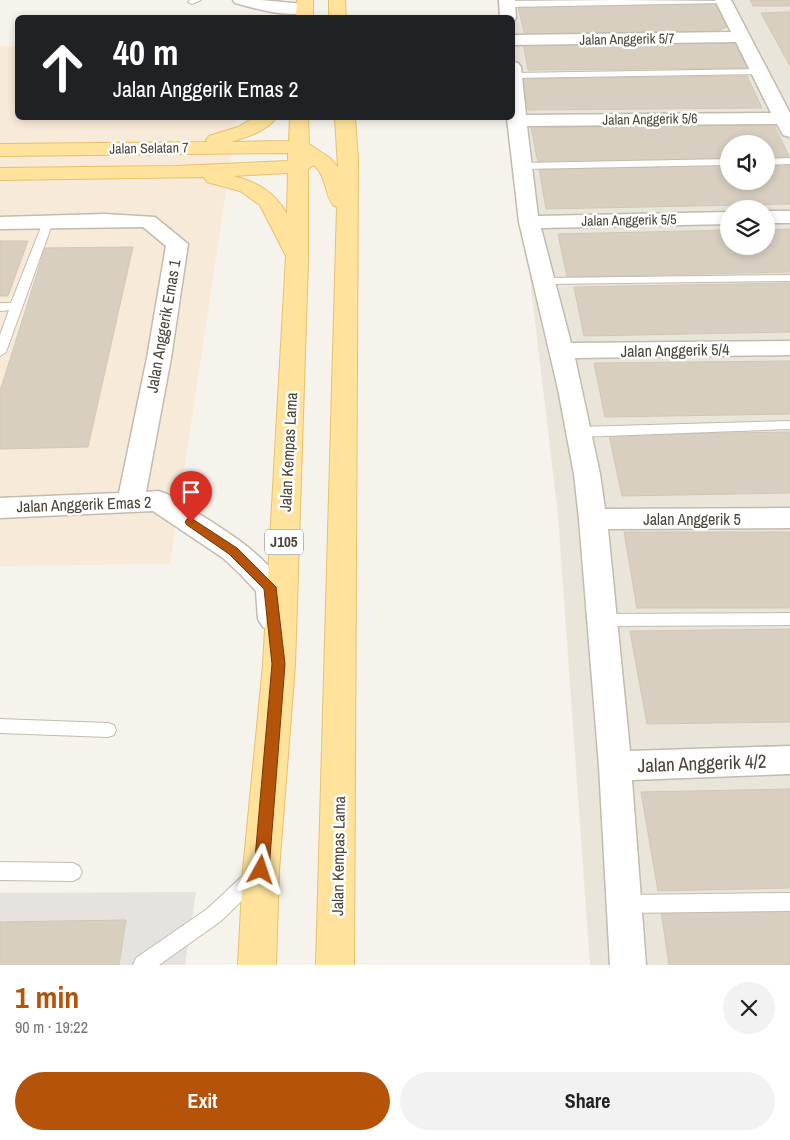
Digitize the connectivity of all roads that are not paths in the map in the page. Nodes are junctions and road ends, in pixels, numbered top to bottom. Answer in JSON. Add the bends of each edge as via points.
{"nodes":[{"id":1,"x":241,"y":0,"type":"edge"},
{"id":2,"x":337,"y":0,"type":"edge"},
{"id":3,"x":723,"y":1,"type":"edge"},
{"id":4,"x":508,"y":7,"type":"edge"},
{"id":5,"x":305,"y":9,"type":"edge"},
{"id":6,"x":338,"y":15,"type":"edge"},
{"id":7,"x":741,"y":37,"type":"junction"},
{"id":8,"x":515,"y":40,"type":"edge"},
{"id":9,"x":515,"y":71,"type":"edge"},
{"id":10,"x":759,"y":72,"type":"junction"},
{"id":11,"x":515,"y":104,"type":"edge"},
{"id":12,"x":263,"y":120,"type":"edge"},
{"id":13,"x":299,"y":120,"type":"edge"},
{"id":14,"x":338,"y":120,"type":"edge"},
{"id":15,"x":345,"y":120,"type":"edge"},
{"id":16,"x":516,"y":121,"type":"junction"},
{"id":17,"x":786,"y":125,"type":"edge"},
{"id":18,"x":167,"y":148,"type":"junction"},
{"id":19,"x":0,"y":150,"type":"edge"},
{"id":20,"x":304,"y":157,"type":"junction"},
{"id":21,"x":790,"y":161,"type":"edge"},
{"id":22,"x":720,"y":162,"type":"edge"},
{"id":23,"x":775,"y":162,"type":"edge"},
{"id":24,"x":522,"y":166,"type":"junction"},
{"id":25,"x":176,"y":172,"type":"junction"},
{"id":26,"x":0,"y":174,"type":"edge"},
{"id":27,"x":775,"y":217,"type":"edge"},
{"id":28,"x":790,"y":217,"type":"edge"},
{"id":29,"x":720,"y":218,"type":"edge"},
{"id":30,"x":48,"y":222,"type":"junction"},
{"id":31,"x":529,"y":222,"type":"junction"},
{"id":32,"x":0,"y":223,"type":"edge"},
{"id":33,"x":347,"y":242,"type":"junction"},
{"id":34,"x":298,"y":260,"type":"junction"},
{"id":35,"x":790,"y":278,"type":"edge"},
{"id":36,"x":545,"y":280,"type":"junction"},
{"id":37,"x":16,"y":306,"type":"junction"},
{"id":38,"x":0,"y":307,"type":"edge"},
{"id":39,"x":790,"y":348,"type":"edge"},
{"id":40,"x":561,"y":351,"type":"junction"},
{"id":41,"x":0,"y":352,"type":"edge"},
{"id":42,"x":790,"y":425,"type":"edge"},
{"id":43,"x":579,"y":432,"type":"junction"},
{"id":44,"x":131,"y":501,"type":"junction"},
{"id":45,"x":0,"y":508,"type":"edge"},
{"id":46,"x":790,"y":518,"type":"edge"},
{"id":47,"x":593,"y":519,"type":"junction"},
{"id":48,"x":790,"y":619,"type":"edge"},
{"id":49,"x":602,"y":620,"type":"junction"},
{"id":50,"x":279,"y":664,"type":"junction"},
{"id":51,"x":0,"y":726,"type":"edge"},
{"id":52,"x":108,"y":730,"type":"dead end"},
{"id":53,"x":790,"y":760,"type":"edge"},
{"id":54,"x":615,"y":766,"type":"junction"},
{"id":55,"x":261,"y":870,"type":"junction"},
{"id":56,"x":0,"y":871,"type":"edge"},
{"id":57,"x":73,"y":872,"type":"dead end"},
{"id":58,"x":790,"y":902,"type":"edge"},
{"id":59,"x":624,"y":904,"type":"junction"},
{"id":60,"x":143,"y":965,"type":"edge"},
{"id":61,"x":257,"y":965,"type":"edge"},
{"id":62,"x":335,"y":965,"type":"edge"},
{"id":63,"x":628,"y":965,"type":"edge"}],
"edges":[{"from":1,"to":5,"type":"street","via":[[270,7]]},
{"from":2,"to":6,"type":"main road"},
{"from":3,"to":4,"type":"lane"},
{"from":3,"to":7,"type":"street"},
{"from":7,"to":8,"type":"street","name":"Jalan Anggerik 5/7"},
{"from":7,"to":10,"type":"street"},
{"from":9,"to":10,"type":"lane"},
{"from":10,"to":17,"type":"street"},
{"from":11,"to":16,"type":"street"},
{"from":12,"to":18,"type":"main road","via":[[224,138]]},
{"from":13,"to":20,"type":"main road","name":"Jalan Kempas Lama","number":"J105"},
{"from":14,"to":20,"type":"main road","via":[[334,137],[328,146]]},
{"from":15,"to":33,"type":"main road","name":"Jalan Kempas Lama"},
{"from":16,"to":17,"type":"street","name":"Jalan Anggerik 5/6"},
{"from":16,"to":24,"type":"street"},
{"from":18,"to":19,"type":"main road","name":"Jalan Selatan 7"},
{"from":18,"to":20,"type":"main road","name":"Jalan Selatan 7"},
{"from":20,"to":25,"type":"main road","name":"Jalan Selatan 7"},
{"from":20,"to":33,"type":"main road","via":[[332,171],[336,178]]},
{"from":20,"to":34,"type":"main road","name":"Jalan Kempas Lama","number":"J105"},
{"from":21,"to":23,"type":"lane"},
{"from":22,"to":24,"type":"lane"},
{"from":24,"to":31,"type":"street"},
{"from":25,"to":26,"type":"main road","name":"Jalan Selatan 7"},
{"from":25,"to":34,"type":"main road","via":[[253,189],[274,208]]},
{"from":27,"to":28,"type":"street"},
{"from":29,"to":31,"type":"street","name":"Jalan Anggerik 5/5"},
{"from":30,"to":32,"type":"street","name":"Jalan Anggerik Emas 1"},
{"from":30,"to":37,"type":"lane"},
{"from":30,"to":44,"type":"street","name":"Jalan Anggerik Emas 1","via":[[148,221],[177,244]]},
{"from":31,"to":36,"type":"street"},
{"from":33,"to":62,"type":"main road","name":"Jalan Kempas Lama"},
{"from":34,"to":50,"type":"main road","name":"Jalan Kempas Lama","number":"J105"},
{"from":35,"to":36,"type":"lane"},
{"from":36,"to":40,"type":"street"},
{"from":37,"to":38,"type":"lane"},
{"from":37,"to":41,"type":"lane"},
{"from":39,"to":40,"type":"street","name":"Jalan Anggerik 5/4"},
{"from":40,"to":43,"type":"street"},
{"from":42,"to":43,"type":"lane"},
{"from":43,"to":47,"type":"street"},
{"from":44,"to":45,"type":"street","name":"Jalan Anggerik Emas 2"},
{"from":44,"to":50,"type":"street","name":"Jalan Anggerik Emas 2","via":[[158,500],[233,551],[270,587]]},
{"from":46,"to":47,"type":"street","name":"Jalan Anggerik 5"},
{"from":47,"to":49,"type":"street"},
{"from":48,"to":49,"type":"lane"},
{"from":49,"to":54,"type":"street"},
{"from":50,"to":55,"type":"main road","name":"Jalan Kempas Lama","number":"J105"},
{"from":51,"to":52,"type":"lane"},
{"from":53,"to":54,"type":"street","name":"Jalan Anggerik 4/2"},
{"from":54,"to":59,"type":"street"},
{"from":55,"to":60,"type":"lane","via":[[214,915]]},
{"from":55,"to":61,"type":"main road","name":"Jalan Kempas Lama","number":"J105"},
{"from":56,"to":57,"type":"lane"},
{"from":58,"to":59,"type":"lane"},
{"from":59,"to":63,"type":"street"}]}
